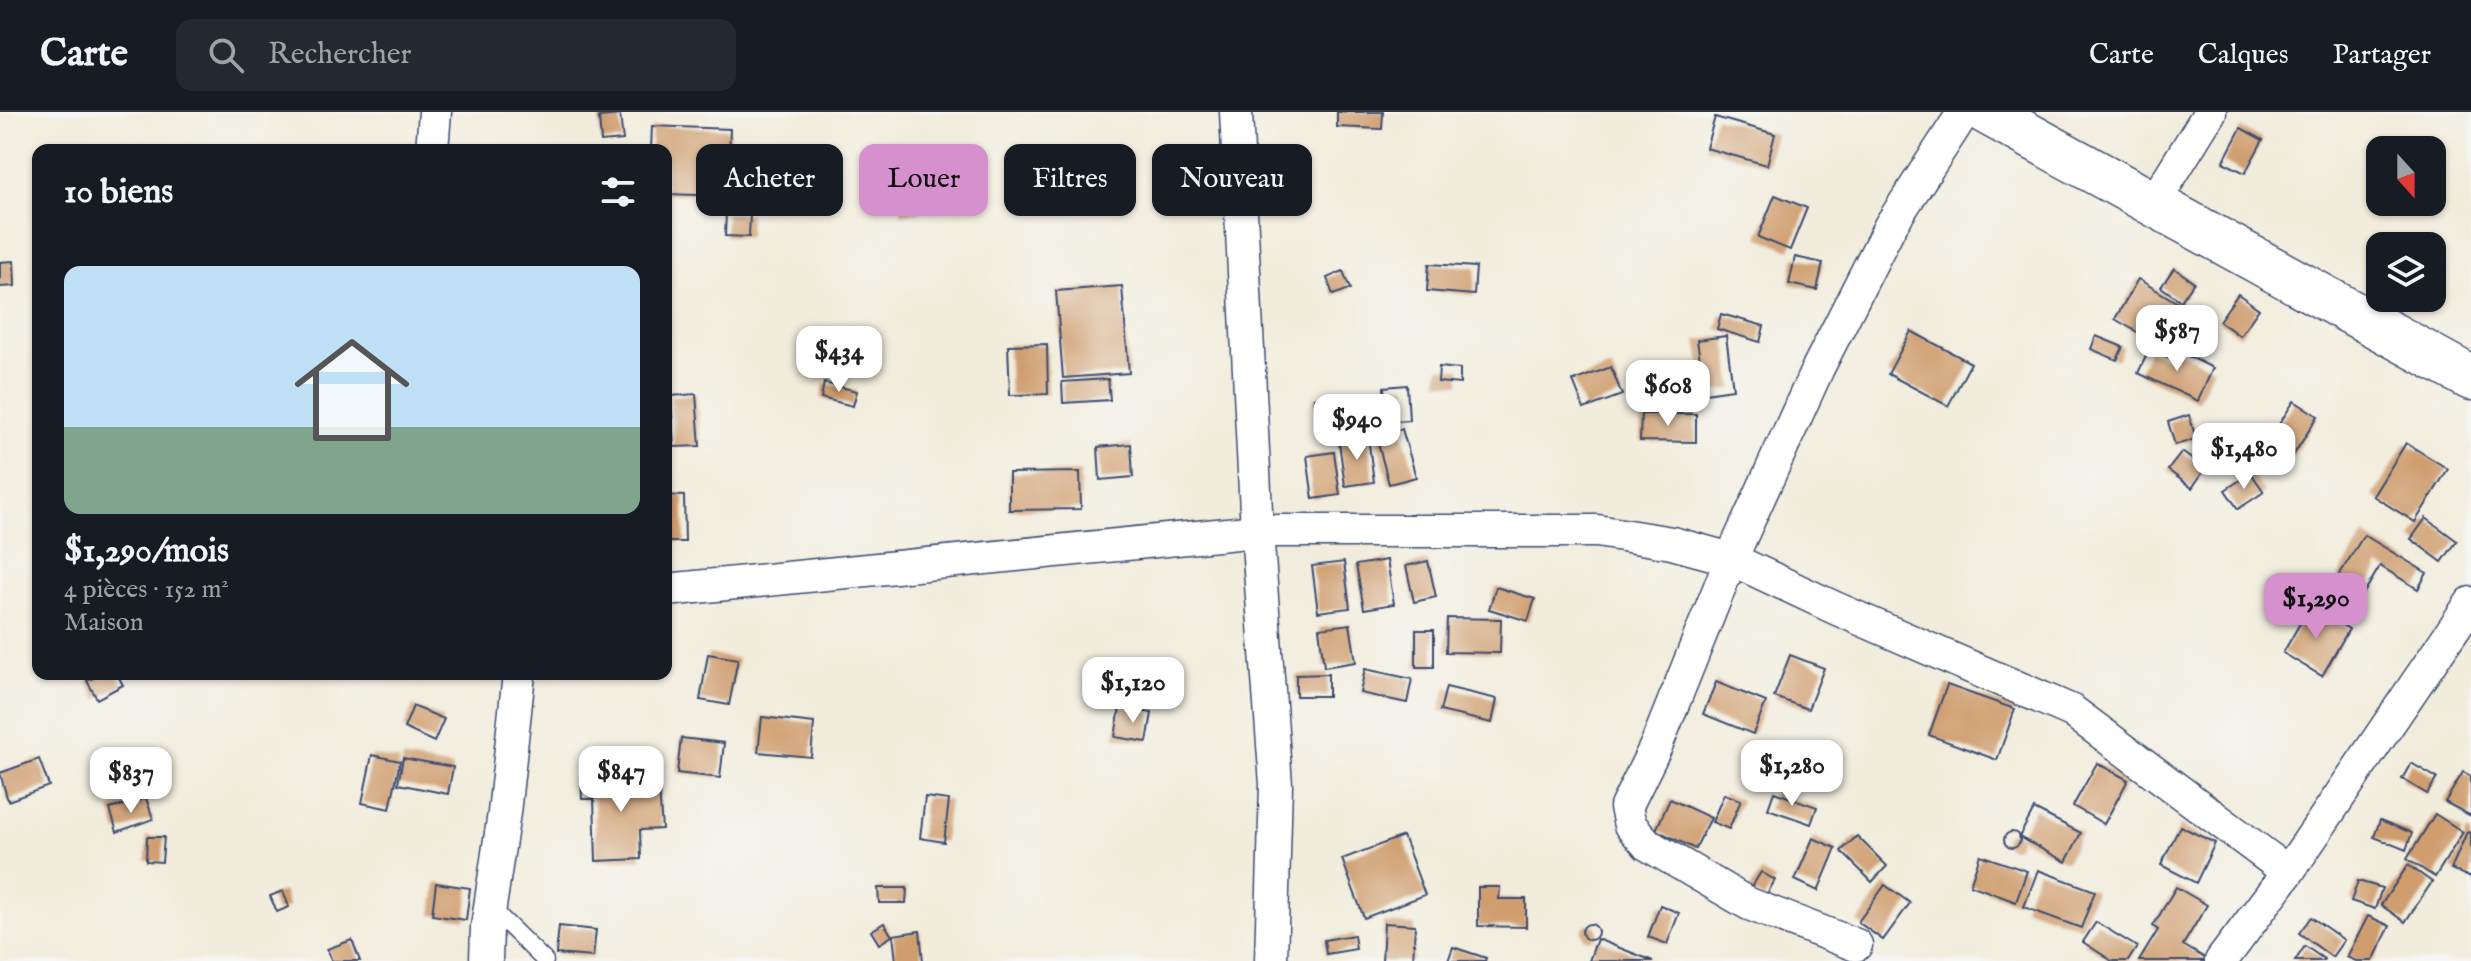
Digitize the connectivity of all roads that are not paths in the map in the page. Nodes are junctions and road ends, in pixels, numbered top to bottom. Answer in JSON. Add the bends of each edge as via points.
{"nodes":[{"id":1,"x":435,"y":112,"type":"edge"},
{"id":2,"x":1236,"y":112,"type":"edge"},
{"id":3,"x":1964,"y":112,"type":"edge"},
{"id":4,"x":1986,"y":112,"type":"edge"},
{"id":5,"x":2210,"y":112,"type":"edge"},
{"id":6,"x":432,"y":144,"type":"edge"},
{"id":7,"x":2153,"y":204,"type":"junction"},
{"id":8,"x":2471,"y":378,"type":"edge"},
{"id":9,"x":1257,"y":531,"type":"junction"},
{"id":10,"x":1731,"y":559,"type":"junction"},
{"id":11,"x":672,"y":589,"type":"edge"},
{"id":12,"x":2471,"y":603,"type":"edge"},
{"id":13,"x":518,"y":680,"type":"edge"},
{"id":14,"x":2288,"y":872,"type":"junction"},
{"id":15,"x":490,"y":907,"type":"junction"},
{"id":16,"x":1856,"y":945,"type":"dead end"},
{"id":17,"x":486,"y":961,"type":"edge"},
{"id":18,"x":545,"y":961,"type":"edge"},
{"id":19,"x":1271,"y":961,"type":"edge"},
{"id":20,"x":2221,"y":961,"type":"edge"}],
"edges":[{"from":1,"to":6,"type":"street"},
{"from":2,"to":9,"type":"street"},
{"from":3,"to":10,"type":"street","via":[[1890,226]]},
{"from":4,"to":7,"type":"street"},
{"from":5,"to":7,"type":"street"},
{"from":7,"to":8,"type":"street"},
{"from":9,"to":10,"type":"street","via":[[1597,531]]},
{"from":9,"to":11,"type":"street"},
{"from":9,"to":19,"type":"street","via":[[1276,784]]},
{"from":10,"to":14,"type":"street","via":[[2072,711]]},
{"from":10,"to":16,"type":"street","via":[[1626,807],[1630,825],[1648,845],[1749,904]]},
{"from":12,"to":14,"type":"street"},
{"from":13,"to":15,"type":"street"},
{"from":14,"to":20,"type":"street"},
{"from":15,"to":17,"type":"street"},
{"from":15,"to":18,"type":"lane"}]}
